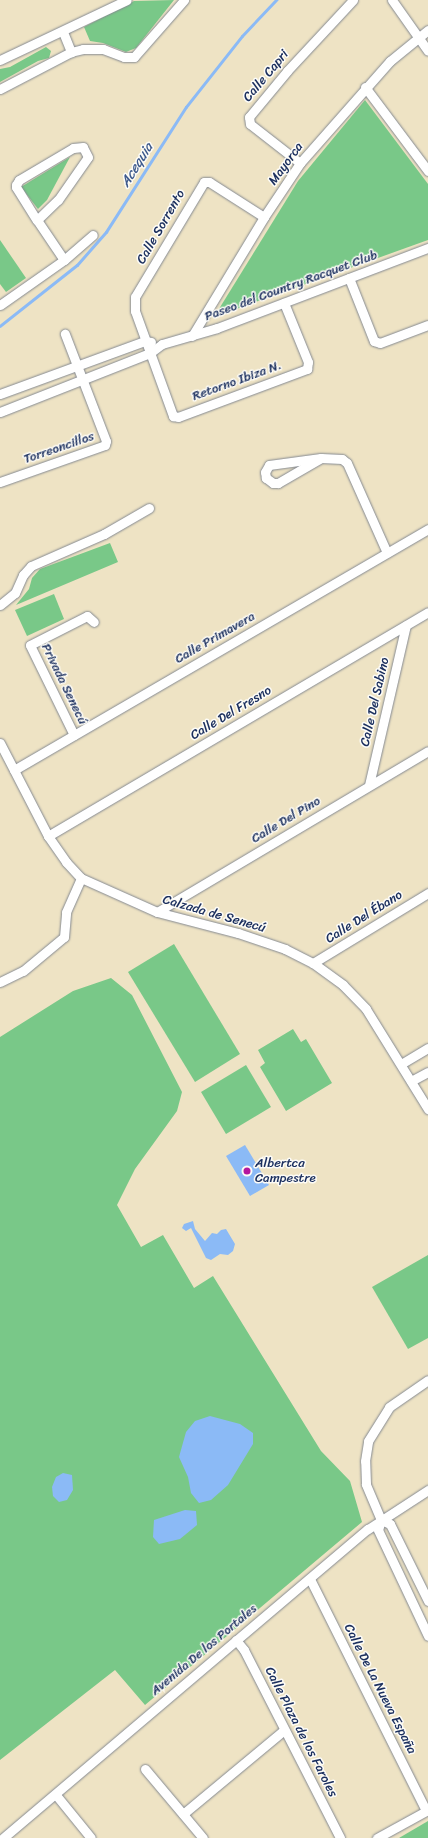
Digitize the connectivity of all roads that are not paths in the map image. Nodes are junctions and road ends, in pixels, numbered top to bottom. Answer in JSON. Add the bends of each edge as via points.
{"nodes":[{"id":1,"x":127,"y":0,"type":"edge"},
{"id":2,"x":184,"y":0,"type":"edge"},
{"id":3,"x":352,"y":0,"type":"edge"},
{"id":4,"x":392,"y":0,"type":"edge"},
{"id":5,"x":428,"y":30,"type":"edge"},
{"id":6,"x":63,"y":32,"type":"junction"},
{"id":7,"x":418,"y":38,"type":"junction"},
{"id":8,"x":428,"y":51,"type":"edge"},
{"id":9,"x":71,"y":52,"type":"junction"},
{"id":10,"x":0,"y":60,"type":"edge"},
{"id":11,"x":366,"y":87,"type":"junction"},
{"id":12,"x":0,"y":89,"type":"edge"},
{"id":13,"x":300,"y":163,"type":"junction"},
{"id":14,"x":428,"y":171,"type":"edge"},
{"id":15,"x":264,"y":217,"type":"junction"},
{"id":16,"x":37,"y":220,"type":"junction"},
{"id":17,"x":93,"y":235,"type":"dead end"},
{"id":18,"x":428,"y":248,"type":"edge"},
{"id":19,"x":64,"y":260,"type":"junction"},
{"id":20,"x":349,"y":278,"type":"junction"},
{"id":21,"x":284,"y":303,"type":"junction"},
{"id":22,"x":0,"y":306,"type":"edge"},
{"id":23,"x":428,"y":325,"type":"edge"},
{"id":24,"x":65,"y":334,"type":"dead end"},
{"id":25,"x":192,"y":336,"type":"junction"},
{"id":26,"x":145,"y":341,"type":"junction"},
{"id":27,"x":162,"y":344,"type":"junction"},
{"id":28,"x":150,"y":353,"type":"junction"},
{"id":29,"x":77,"y":365,"type":"junction"},
{"id":30,"x":82,"y":380,"type":"junction"},
{"id":31,"x":0,"y":394,"type":"edge"},
{"id":32,"x":0,"y":412,"type":"edge"},
{"id":33,"x":321,"y":458,"type":"junction"},
{"id":34,"x":0,"y":482,"type":"edge"},
{"id":35,"x":149,"y":508,"type":"dead end"},
{"id":36,"x":428,"y":529,"type":"edge"},
{"id":37,"x":387,"y":553,"type":"junction"},
{"id":38,"x":0,"y":605,"type":"edge"},
{"id":39,"x":428,"y":612,"type":"edge"},
{"id":40,"x":94,"y":622,"type":"dead end"},
{"id":41,"x":406,"y":625,"type":"junction"},
{"id":42,"x":74,"y":735,"type":"junction"},
{"id":43,"x":0,"y":743,"type":"edge"},
{"id":44,"x":428,"y":751,"type":"edge"},
{"id":45,"x":14,"y":770,"type":"junction"},
{"id":46,"x":369,"y":786,"type":"junction"},
{"id":47,"x":48,"y":836,"type":"junction"},
{"id":48,"x":80,"y":878,"type":"junction"},
{"id":49,"x":428,"y":893,"type":"edge"},
{"id":50,"x":157,"y":912,"type":"junction"},
{"id":51,"x":313,"y":963,"type":"junction"},
{"id":52,"x":0,"y":982,"type":"edge"},
{"id":53,"x":428,"y":1048,"type":"edge"},
{"id":54,"x":401,"y":1064,"type":"junction"},
{"id":55,"x":428,"y":1072,"type":"edge"},
{"id":56,"x":412,"y":1081,"type":"junction"},
{"id":57,"x":428,"y":1109,"type":"edge"},
{"id":58,"x":428,"y":1380,"type":"edge"},
{"id":59,"x":428,"y":1490,"type":"edge"},
{"id":60,"x":381,"y":1520,"type":"junction"},
{"id":61,"x":310,"y":1579,"type":"junction"},
{"id":62,"x":428,"y":1601,"type":"edge"},
{"id":63,"x":428,"y":1636,"type":"edge"},
{"id":64,"x":236,"y":1640,"type":"junction"},
{"id":65,"x":284,"y":1730,"type":"junction"},
{"id":66,"x":145,"y":1769,"type":"dead end"},
{"id":67,"x":56,"y":1795,"type":"junction"},
{"id":68,"x":427,"y":1811,"type":"edge"},
{"id":69,"x":183,"y":1814,"type":"junction"},
{"id":70,"x":3,"y":1838,"type":"edge"},
{"id":71,"x":90,"y":1838,"type":"edge"},
{"id":72,"x":203,"y":1838,"type":"edge"},
{"id":73,"x":340,"y":1838,"type":"edge"},
{"id":74,"x":377,"y":1838,"type":"edge"}],
"edges":[{"from":1,"to":6,"type":"street"},
{"from":2,"to":9,"type":"street","via":[[134,57],[124,57],[96,48]]},
{"from":3,"to":13,"type":"street","name":"Calle Capri","via":[[249,117],[250,124]]},
{"from":4,"to":7,"type":"street"},
{"from":5,"to":7,"type":"street","name":"Mayorca"},
{"from":6,"to":9,"type":"street"},
{"from":6,"to":10,"type":"street"},
{"from":7,"to":8,"type":"street"},
{"from":7,"to":11,"type":"street","name":"Mayorca","via":[[390,61]]},
{"from":9,"to":12,"type":"street"},
{"from":11,"to":13,"type":"street","name":"Mayorca"},
{"from":11,"to":14,"type":"street"},
{"from":13,"to":15,"type":"street","name":"Mayorca"},
{"from":15,"to":25,"type":"street","name":"Mayorca"},
{"from":15,"to":26,"type":"street","name":"Calle Sorrento","via":[[209,182],[202,183],[135,297],[134,305]]},
{"from":16,"to":16,"type":"street","via":[[58,200],[88,157],[83,147],[73,148],[17,183],[16,187]]},
{"from":16,"to":19,"type":"street"},
{"from":17,"to":19,"type":"street"},
{"from":18,"to":20,"type":"street","name":"Paseo del Country Racquet Club"},
{"from":19,"to":22,"type":"street"},
{"from":20,"to":21,"type":"street","name":"Paseo del Country Racquet Club"},
{"from":20,"to":23,"type":"street","via":[[374,341],[380,343]]},
{"from":21,"to":25,"type":"street","name":"Paseo del Country Racquet Club"},
{"from":21,"to":28,"type":"street","name":"Retorno Ibiza N.","via":[[308,362],[307,369],[300,372],[175,417],[171,414]]},
{"from":24,"to":29,"type":"street"},
{"from":25,"to":27,"type":"street","name":"Paseo del Country Racquet Club"},
{"from":26,"to":27,"type":"street","name":"Paseo del Country Racquet Club"},
{"from":26,"to":28,"type":"street","name":"Calle Sorrento"},
{"from":26,"to":29,"type":"street","name":"Paseo del Country Racquet Club"},
{"from":27,"to":28,"type":"street","name":"Paseo del Country Racquet Club"},
{"from":28,"to":30,"type":"street","name":"Paseo del Country Racquet Club"},
{"from":29,"to":30,"type":"street"},
{"from":29,"to":31,"type":"street","name":"Paseo del Country Racquet Club"},
{"from":30,"to":32,"type":"street","name":"Paseo del Country Racquet Club"},
{"from":30,"to":34,"type":"street","name":"Torreoncillos","via":[[106,440],[104,446]]},
{"from":33,"to":33,"type":"street","via":[[269,465],[265,472],[266,478],[278,483]]},
{"from":33,"to":37,"type":"street","via":[[340,458],[347,463]]},
{"from":35,"to":38,"type":"street","via":[[104,534],[31,566],[23,575],[15,593]]},
{"from":36,"to":37,"type":"street","name":"Calle Primavera"},
{"from":37,"to":42,"type":"street","name":"Calle Primavera"},
{"from":39,"to":41,"type":"street","name":"Calle Del Fresno"},
{"from":40,"to":42,"type":"street","name":"Privada Senecú","via":[[87,616],[30,644]]},
{"from":41,"to":46,"type":"street","name":"Calle Del Sabino"},
{"from":41,"to":47,"type":"street","name":"Calle Del Fresno"},
{"from":42,"to":45,"type":"street","name":"Calle Primavera"},
{"from":43,"to":45,"type":"street","name":"Calzada de Senecú"},
{"from":44,"to":46,"type":"street","name":"Calle Del Pino"},
{"from":45,"to":47,"type":"street","name":"Calzada de Senecú"},
{"from":46,"to":50,"type":"street","name":"Calle Del Pino"},
{"from":47,"to":48,"type":"street","name":"Calzada de Senecú"},
{"from":48,"to":50,"type":"street","name":"Calzada de Senecú"},
{"from":48,"to":52,"type":"street","via":[[66,912],[64,937],[23,971]]},
{"from":49,"to":51,"type":"street","name":"Calle Del Ébano"},
{"from":50,"to":51,"type":"street","name":"Calzada de Senecú","via":[[238,933],[285,949]]},
{"from":51,"to":54,"type":"street","name":"Calzada de Senecú","via":[[343,985],[366,1009]]},
{"from":53,"to":54,"type":"street"},
{"from":54,"to":56,"type":"street","name":"Calzada de Senecú"},
{"from":55,"to":56,"type":"street"},
{"from":56,"to":57,"type":"street","name":"Calzada de Senecú"},
{"from":58,"to":60,"type":"street","via":[[389,1406],[368,1441],[365,1461],[366,1484]]},
{"from":59,"to":60,"type":"street","name":"Avenida De los Portales"},
{"from":60,"to":61,"type":"street","name":"Avenida De los Portales"},
{"from":60,"to":62,"type":"street","via":[[390,1524]]},
{"from":60,"to":63,"type":"street","via":[[378,1530]]},
{"from":61,"to":64,"type":"street","name":"Avenida De los Portales"},
{"from":61,"to":68,"type":"street","name":"Calle De La Nueva España"},
{"from":64,"to":65,"type":"street","name":"Calle Plaza de los Faroles","via":[[244,1650]]},
{"from":64,"to":67,"type":"street","name":"Avenida De los Portales"},
{"from":65,"to":69,"type":"street"},
{"from":65,"to":73,"type":"street","name":"Calle Plaza de los Faroles"},
{"from":66,"to":69,"type":"street"},
{"from":67,"to":70,"type":"street","name":"Avenida De los Portales"},
{"from":67,"to":71,"type":"street"},
{"from":68,"to":74,"type":"street"},
{"from":69,"to":72,"type":"street"}]}
